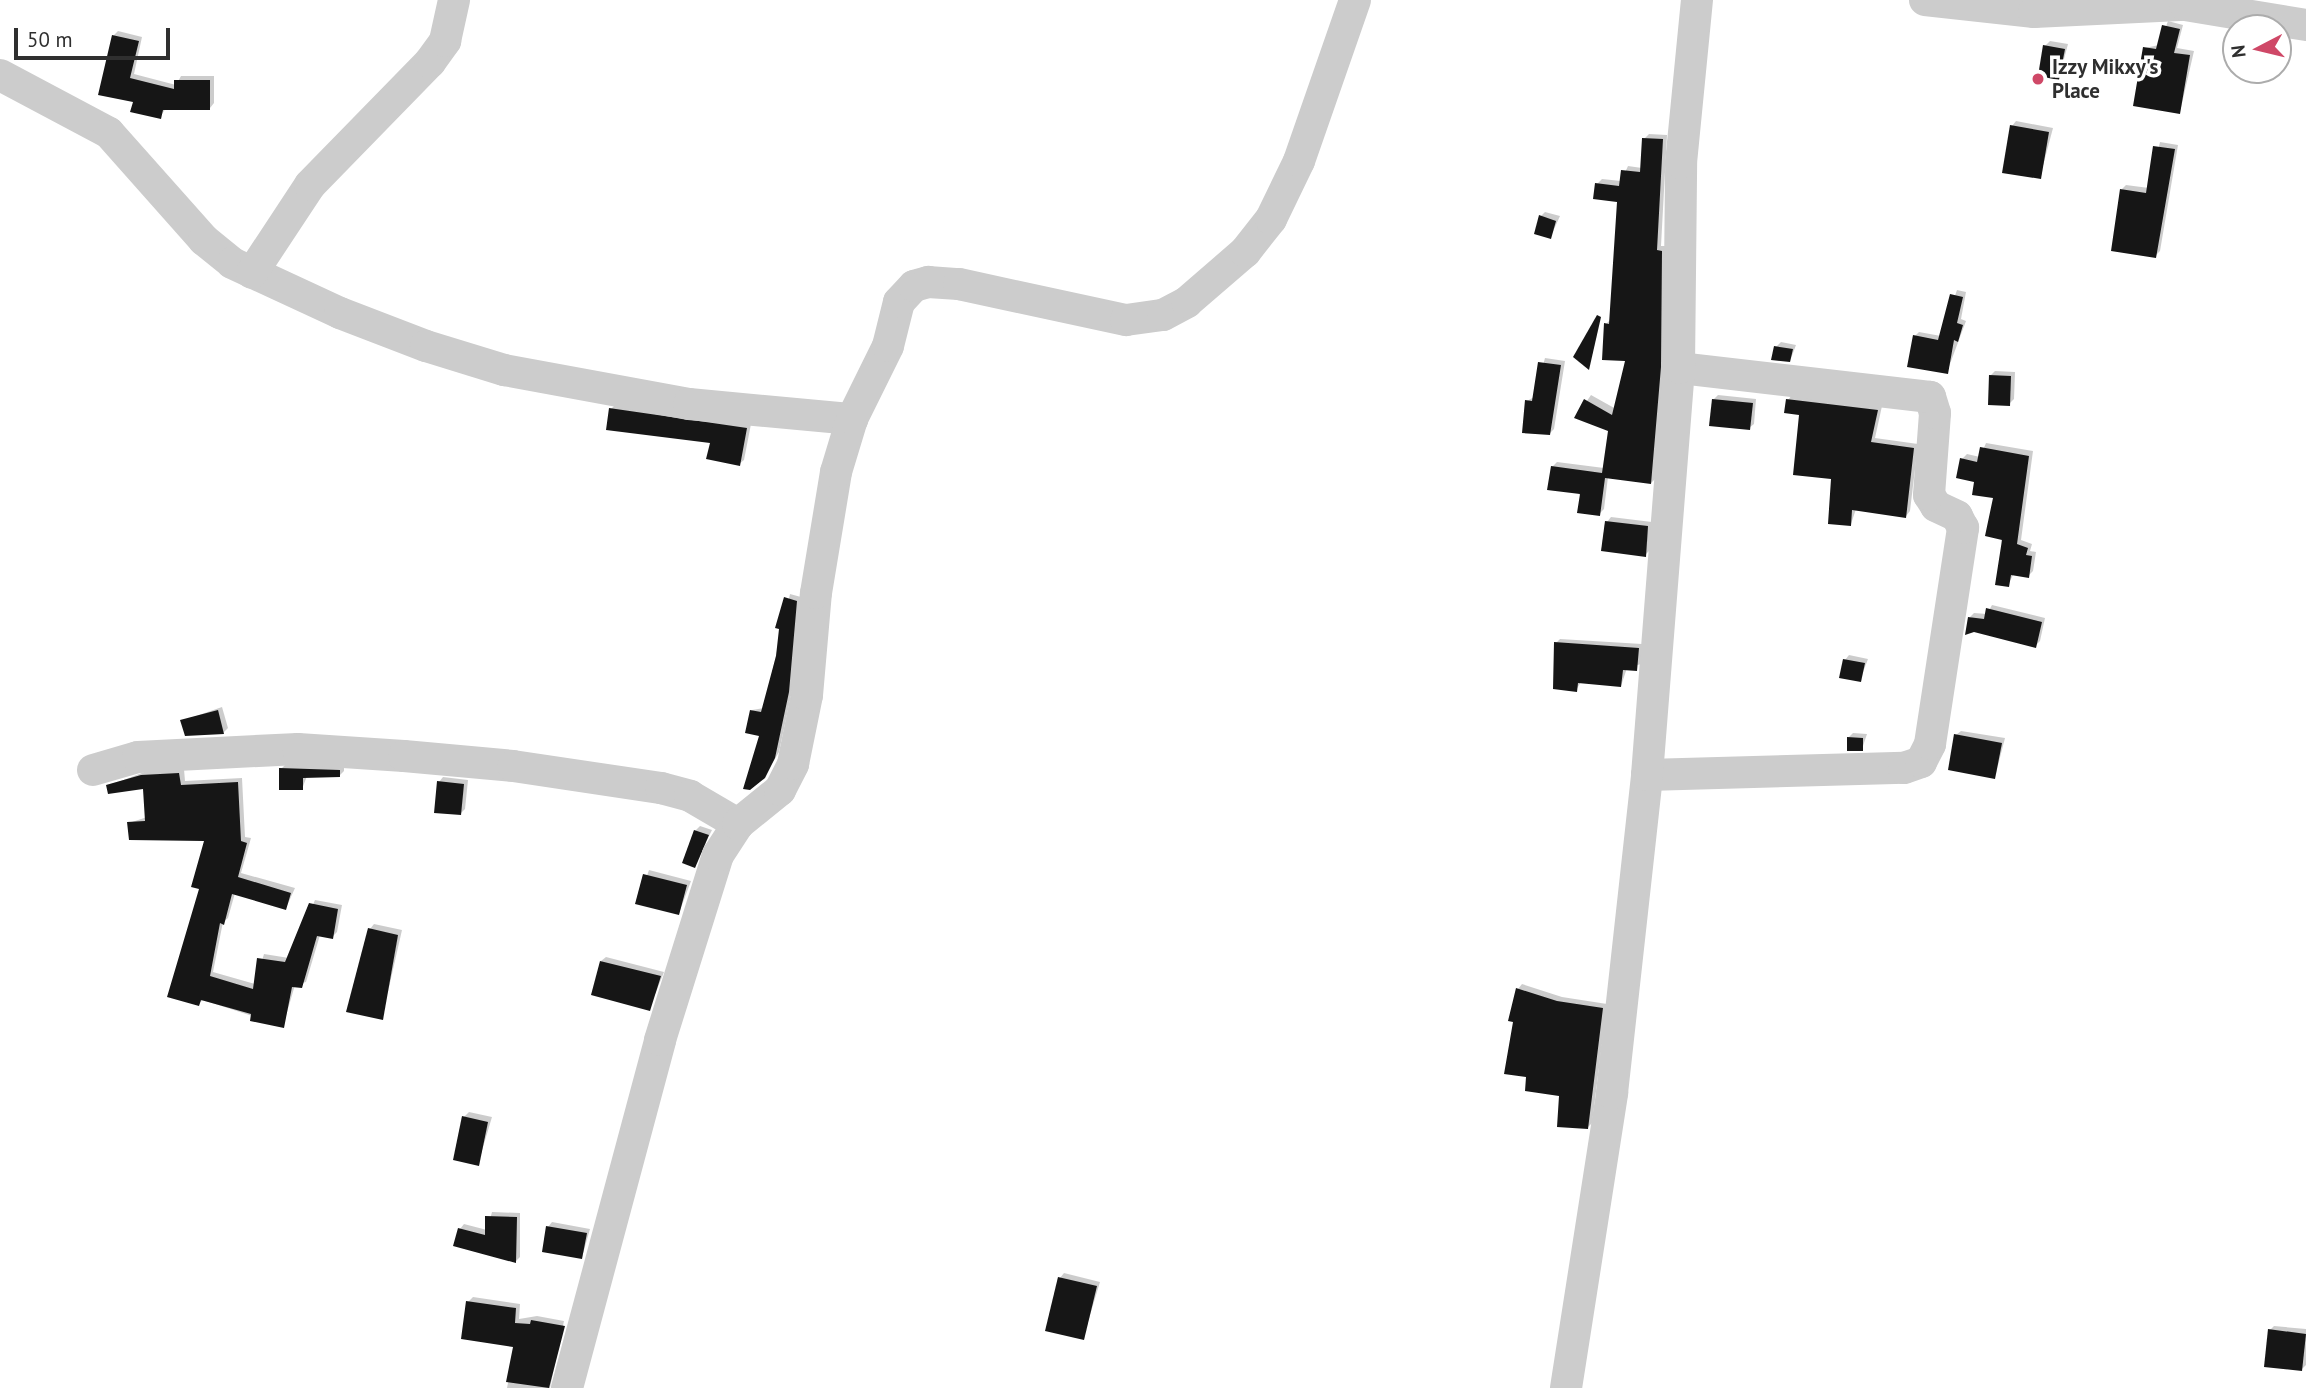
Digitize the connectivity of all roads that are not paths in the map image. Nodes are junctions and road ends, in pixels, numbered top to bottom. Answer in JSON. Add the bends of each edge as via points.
{"nodes":[{"id":1,"x":454,"y":0,"type":"edge"},
{"id":2,"x":1355,"y":0,"type":"edge"},
{"id":3,"x":1697,"y":0,"type":"edge"},
{"id":4,"x":1926,"y":0,"type":"edge"},
{"id":5,"x":2306,"y":25,"type":"edge"},
{"id":6,"x":0,"y":75,"type":"edge"},
{"id":7,"x":252,"y":273,"type":"junction"},
{"id":8,"x":1679,"y":368,"type":"junction"},
{"id":9,"x":852,"y":419,"type":"junction"},
{"id":10,"x":93,"y":770,"type":"dead end"},
{"id":11,"x":1647,"y":775,"type":"junction"},
{"id":12,"x":738,"y":824,"type":"junction"},
{"id":13,"x":567,"y":1388,"type":"edge"},
{"id":14,"x":1566,"y":1388,"type":"edge"}],
"edges":[{"from":1,"to":7,"type":"street","via":[[445,41],[430,62],[310,185]]},
{"from":2,"to":9,"type":"street","via":[[1300,161],[1271,219],[1245,252],[1212,282],[1163,315],[1126,320],[959,284],[914,286],[899,302],[888,346]]},
{"from":3,"to":8,"type":"street","via":[[1681,163]]},
{"from":4,"to":5,"type":"street","via":[[1987,11],[2034,12],[2185,5]]},
{"from":6,"to":7,"type":"street","via":[[109,133],[204,240]]},
{"from":7,"to":9,"type":"street","via":[[426,346],[504,370],[730,410]]},
{"from":8,"to":11,"type":"street"},
{"from":8,"to":11,"type":"street","via":[[1930,397],[1935,413],[1929,495],[1936,506],[1957,516],[1963,528],[1930,744],[1921,762],[1904,768]]},
{"from":9,"to":12,"type":"street","via":[[836,472],[816,593],[807,695],[793,764],[780,790]]},
{"from":10,"to":12,"type":"street","via":[[138,757],[298,748],[404,756],[513,766],[661,788],[690,796]]},
{"from":11,"to":14,"type":"street","via":[[1612,1093]]},
{"from":12,"to":13,"type":"street","via":[[718,855],[660,1040]]}]}
